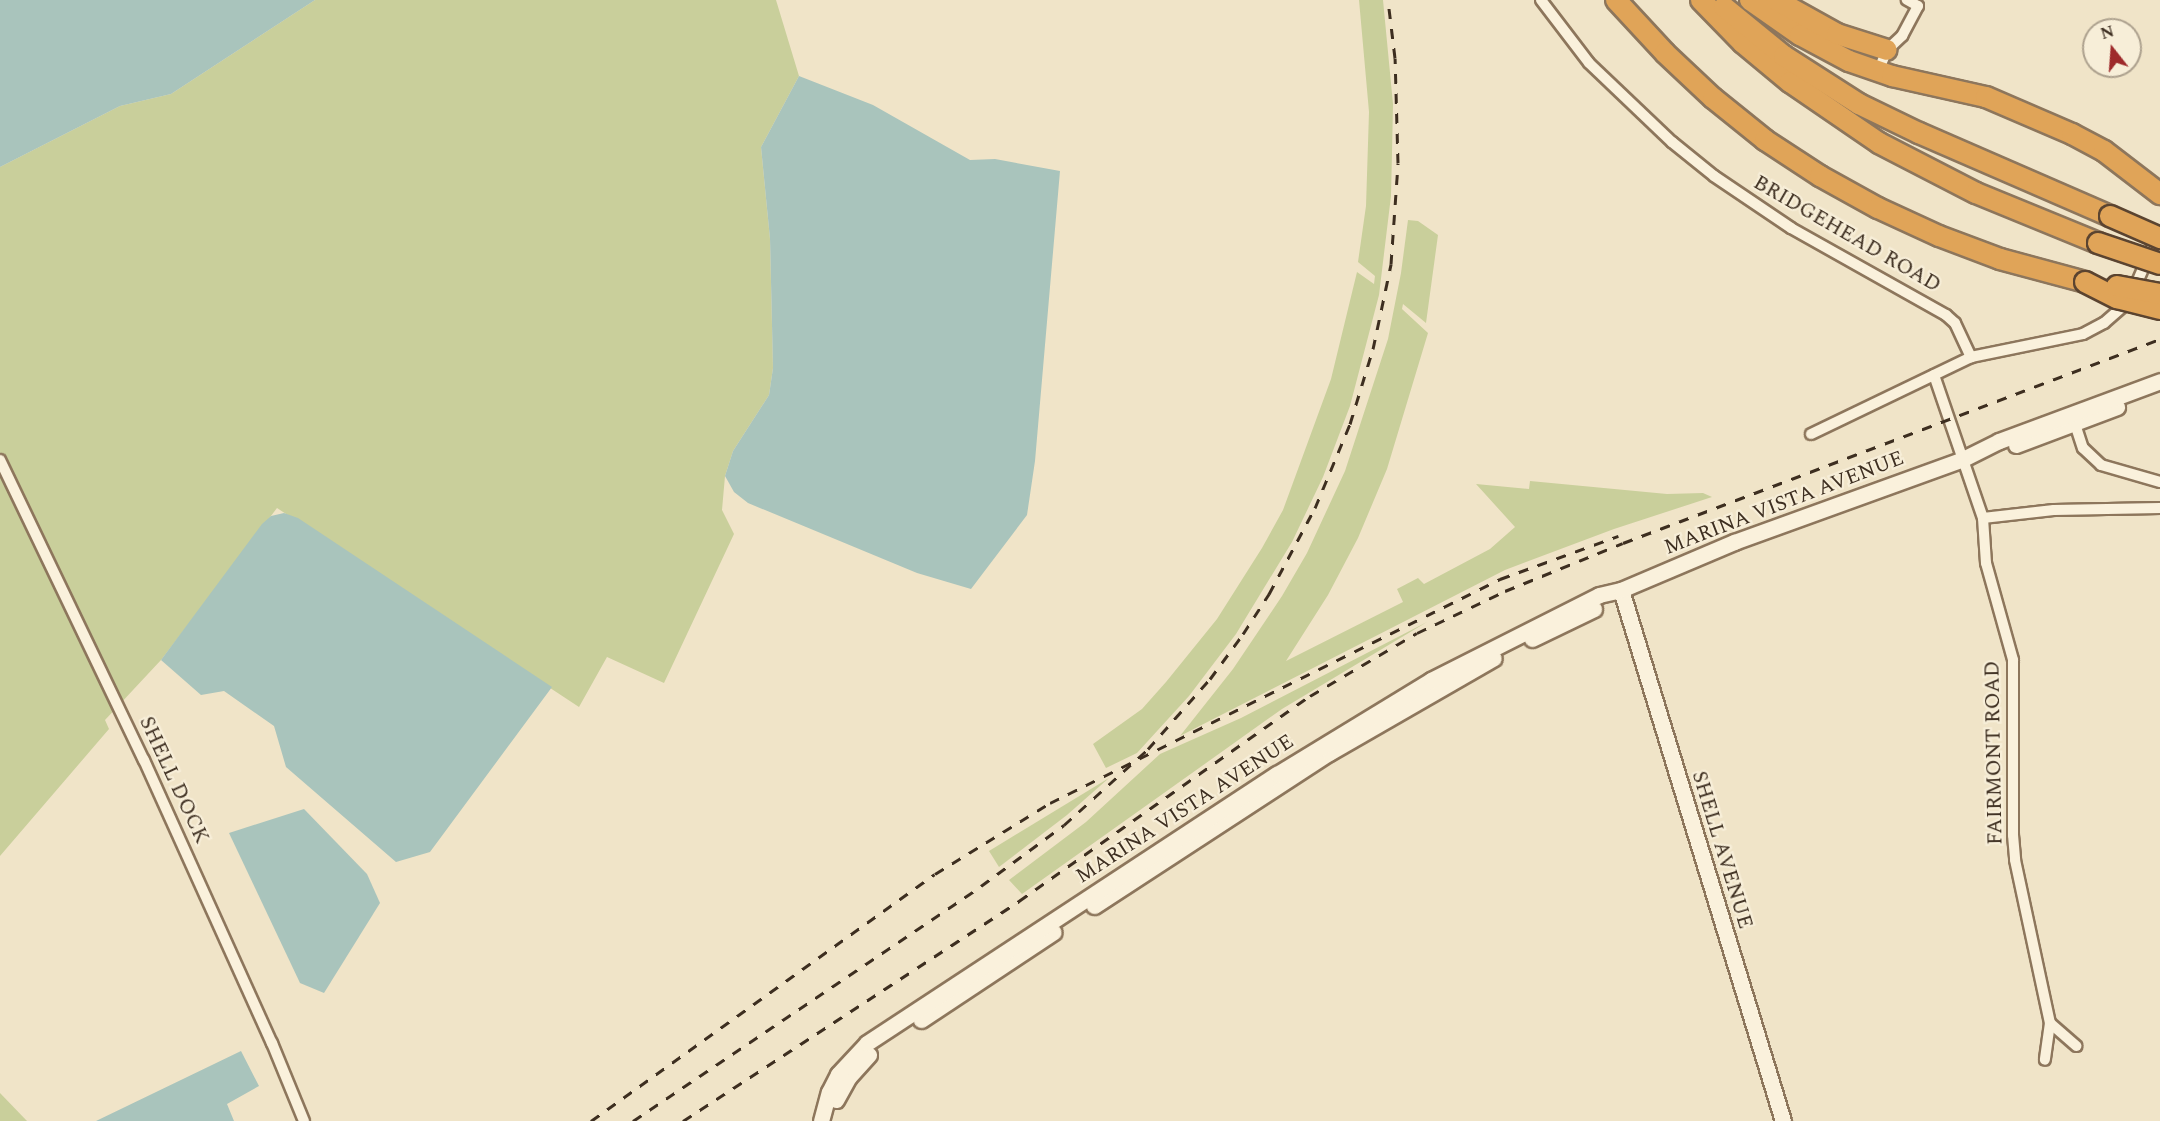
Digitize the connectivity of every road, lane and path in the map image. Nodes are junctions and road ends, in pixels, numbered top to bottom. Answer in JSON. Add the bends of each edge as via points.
{"nodes":[{"id":1,"x":1541,"y":0,"type":"edge"},
{"id":2,"x":1616,"y":0,"type":"edge"},
{"id":3,"x":1701,"y":0,"type":"edge"},
{"id":4,"x":1716,"y":0,"type":"edge"},
{"id":5,"x":1750,"y":0,"type":"edge"},
{"id":6,"x":1776,"y":0,"type":"edge"},
{"id":7,"x":1907,"y":0,"type":"edge"},
{"id":8,"x":1887,"y":50,"type":"junction"},
{"id":9,"x":1878,"y":72,"type":"junction"},
{"id":10,"x":2160,"y":194,"type":"edge"},
{"id":11,"x":2160,"y":228,"type":"edge"},
{"id":12,"x":2160,"y":238,"type":"edge"},
{"id":13,"x":2160,"y":264,"type":"edge"},
{"id":14,"x":2085,"y":282,"type":"junction"},
{"id":15,"x":2160,"y":294,"type":"edge"},
{"id":16,"x":2160,"y":309,"type":"edge"},
{"id":17,"x":1971,"y":357,"type":"junction"},
{"id":18,"x":1934,"y":375,"type":"junction"},
{"id":19,"x":2160,"y":381,"type":"edge"},
{"id":20,"x":2160,"y":391,"type":"edge"},
{"id":21,"x":2075,"y":424,"type":"junction"},
{"id":22,"x":1811,"y":434,"type":"dead end"},
{"id":23,"x":1963,"y":459,"type":"junction"},
{"id":24,"x":0,"y":460,"type":"edge"},
{"id":25,"x":2160,"y":482,"type":"edge"},
{"id":26,"x":2160,"y":508,"type":"edge"},
{"id":27,"x":1983,"y":518,"type":"junction"},
{"id":28,"x":1621,"y":590,"type":"junction"},
{"id":29,"x":2050,"y":1023,"type":"junction"},
{"id":30,"x":2076,"y":1046,"type":"dead end"},
{"id":31,"x":2045,"y":1060,"type":"dead end"},
{"id":32,"x":304,"y":1121,"type":"edge"},
{"id":33,"x":821,"y":1121,"type":"edge"},
{"id":34,"x":831,"y":1121,"type":"edge"},
{"id":35,"x":1783,"y":1121,"type":"edge"}],
"edges":[{"from":1,"to":17,"type":"street","name":"BRIDGEHEAD ROAD","via":[[1589,63],[1672,142],[1791,228],[1946,315],[1955,323]]},
{"from":2,"to":14,"type":"highway","via":[[1713,98],[1765,140],[1830,182],[1959,244]]},
{"from":3,"to":13,"type":"highway","bridge":true,"via":[[1779,73],[1865,135],[1945,178],[2098,243]]},
{"from":4,"to":12,"type":"highway","bridge":true,"via":[[1784,56],[1859,104]]},
{"from":5,"to":9,"type":"highway","via":[[1810,41]]},
{"from":6,"to":8,"type":"highway","via":[[1838,34]]},
{"from":7,"to":8,"type":"street","via":[[1918,6],[1902,36]]},
{"from":8,"to":9,"type":"street"},
{"from":9,"to":10,"type":"highway","via":[[1995,100],[2082,138]]},
{"from":11,"to":17,"type":"street","via":[[2129,301],[2104,323],[2083,334]]},
{"from":14,"to":15,"type":"highway","bridge":true},
{"from":14,"to":16,"type":"highway","bridge":true,"via":[[2117,298]]},
{"from":17,"to":18,"type":"street"},
{"from":18,"to":22,"type":"street"},
{"from":18,"to":23,"type":"street","name":"FAIRMONT ROAD"},
{"from":19,"to":23,"type":"main road","name":"MARINA VISTA AVENUE","via":[[1999,441]]},
{"from":20,"to":21,"type":"main road","name":"MARINA VISTA AVENUE"},
{"from":21,"to":23,"type":"main road","name":"MARINA VISTA AVENUE","via":[[1999,451]]},
{"from":21,"to":25,"type":"street","via":[[2083,448],[2101,465]]},
{"from":23,"to":27,"type":"street","name":"FAIRMONT ROAD"},
{"from":23,"to":28,"type":"main road","name":"MARINA VISTA AVENUE","via":[[1734,542]]},
{"from":24,"to":32,"type":"street","name":"SHELL DOCK","via":[[144,760]]},
{"from":26,"to":27,"type":"street","via":[[2054,510]]},
{"from":27,"to":29,"type":"street","name":"FAIRMONT ROAD","via":[[1986,563],[2013,660],[2015,860]]},
{"from":28,"to":33,"type":"main road","name":"MARINA VISTA AVENUE","via":[[1599,595],[1522,632],[1363,720],[867,1042],[838,1074]]},
{"from":28,"to":34,"type":"main road","name":"MARINA VISTA AVENUE","via":[[1603,604],[1505,652],[1338,747],[876,1049],[840,1091]]},
{"from":28,"to":35,"type":"main road","name":"SHELL AVENUE"},
{"from":29,"to":30,"type":"street"},
{"from":29,"to":31,"type":"street","name":"FAIRMONT ROAD"}]}
